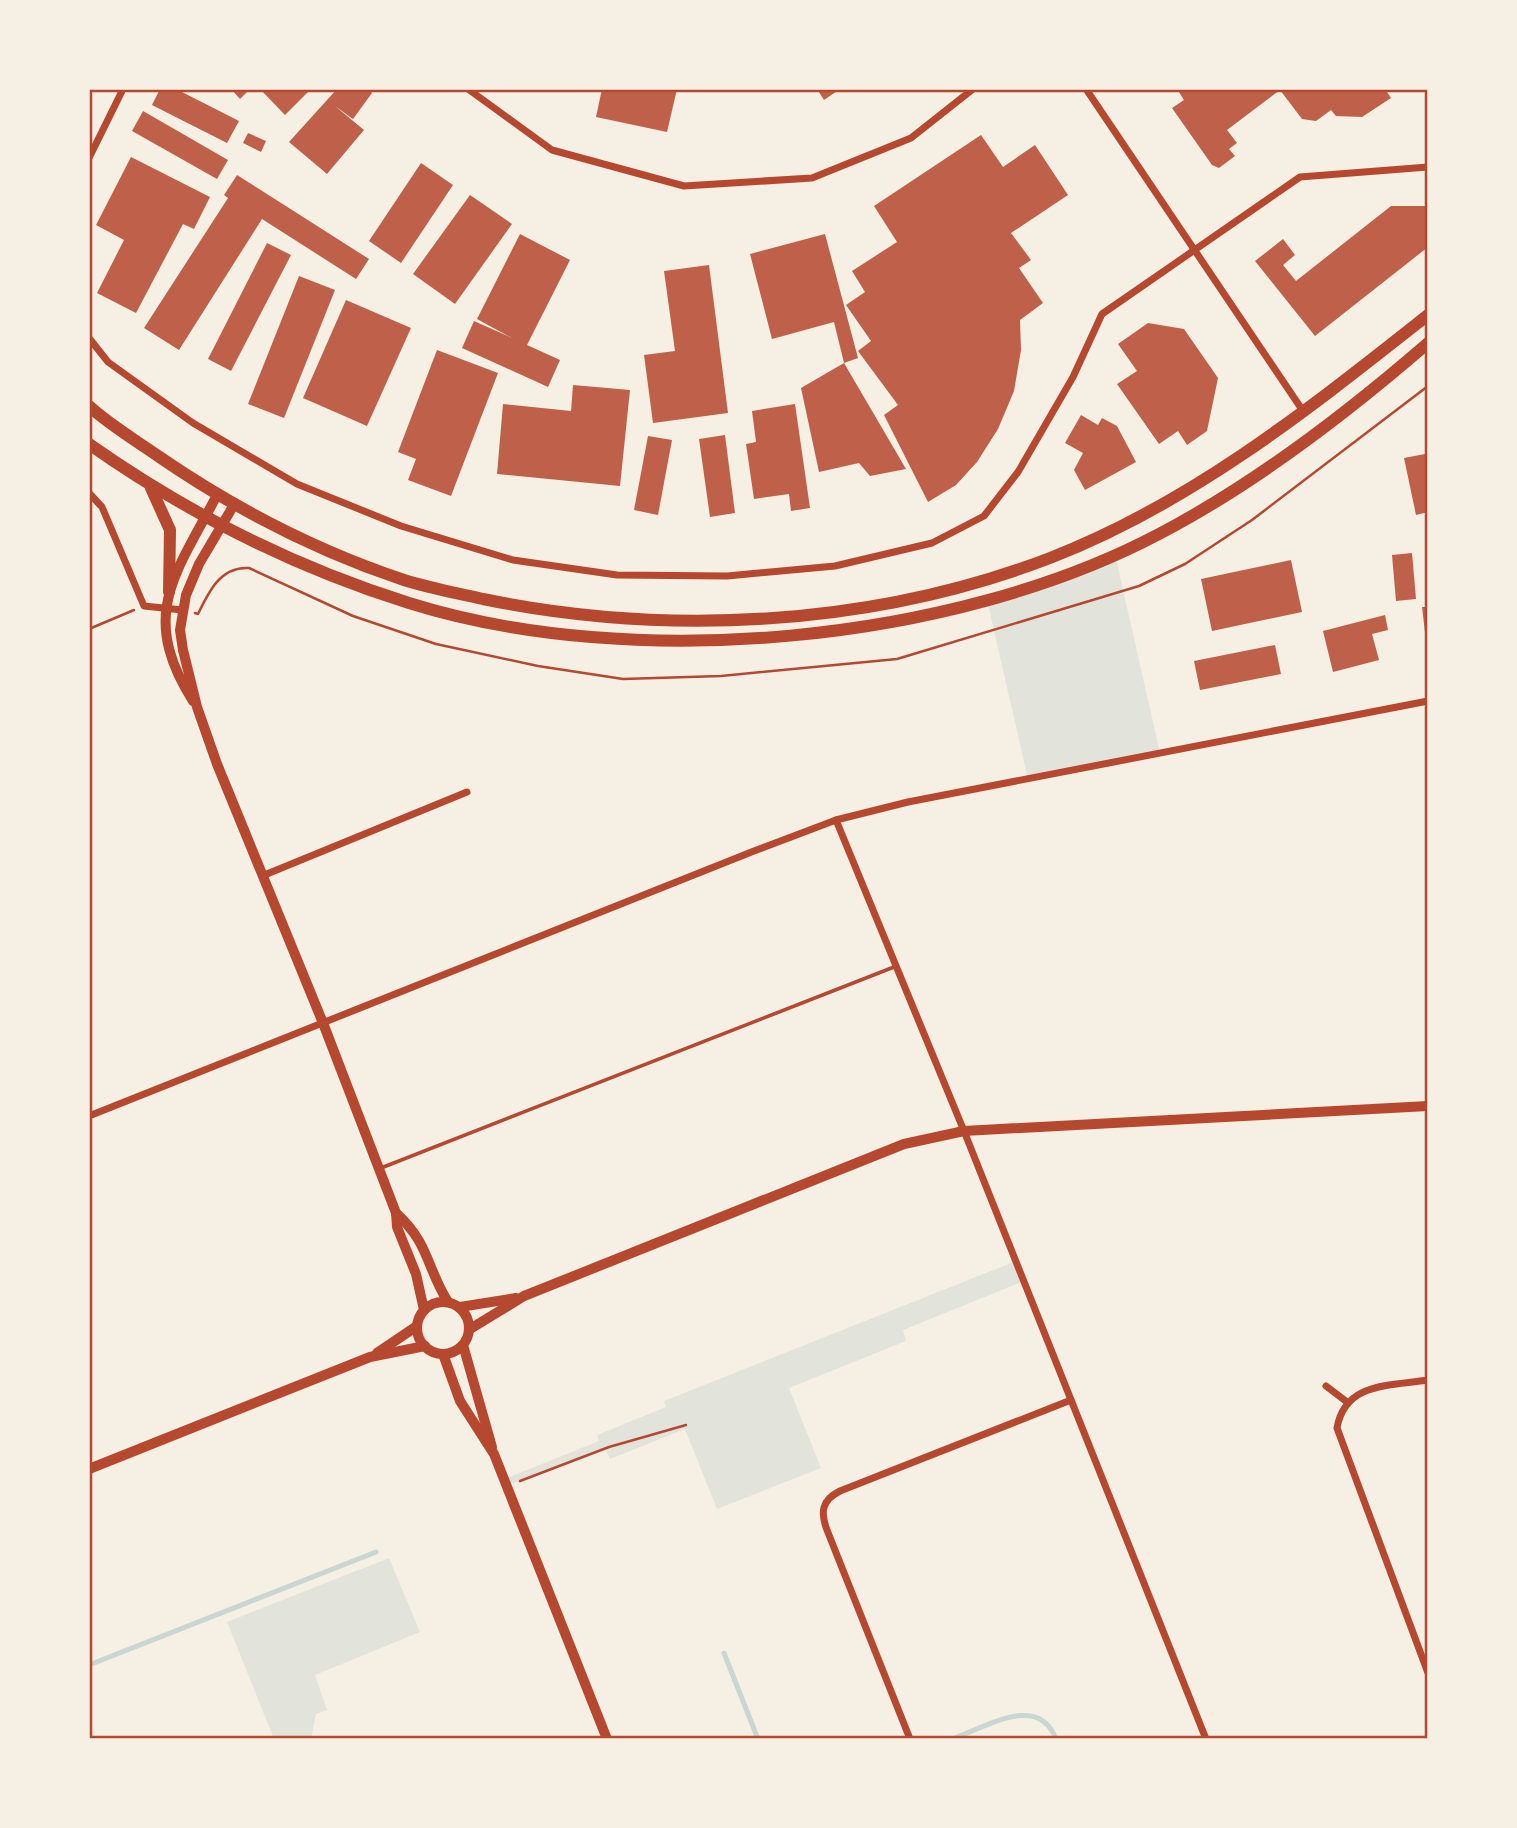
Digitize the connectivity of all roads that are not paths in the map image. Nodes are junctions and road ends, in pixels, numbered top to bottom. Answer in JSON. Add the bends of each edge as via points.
{"nodes":[{"id":1,"x":123,"y":89,"type":"edge"},
{"id":2,"x":468,"y":89,"type":"edge"},
{"id":3,"x":974,"y":89,"type":"edge"},
{"id":4,"x":1086,"y":89,"type":"edge"},
{"id":5,"x":89,"y":158,"type":"edge"},
{"id":6,"x":1428,"y":167,"type":"edge"},
{"id":7,"x":1193,"y":250,"type":"junction"},
{"id":8,"x":1428,"y":315,"type":"edge"},
{"id":9,"x":89,"y":338,"type":"edge"},
{"id":10,"x":1428,"y":343,"type":"edge"},
{"id":11,"x":89,"y":406,"type":"edge"},
{"id":12,"x":1303,"y":411,"type":"junction"},
{"id":13,"x":89,"y":443,"type":"edge"},
{"id":14,"x":150,"y":487,"type":"junction"},
{"id":15,"x":89,"y":493,"type":"edge"},
{"id":16,"x":217,"y":495,"type":"junction"},
{"id":17,"x":235,"y":503,"type":"junction"},
{"id":18,"x":205,"y":518,"type":"junction"},
{"id":19,"x":223,"y":526,"type":"junction"},
{"id":20,"x":169,"y":592,"type":"junction"},
{"id":21,"x":166,"y":608,"type":"junction"},
{"id":22,"x":182,"y":610,"type":"junction"},
{"id":23,"x":1428,"y":701,"type":"edge"},
{"id":24,"x":197,"y":707,"type":"junction"},
{"id":25,"x":467,"y":792,"type":"dead end"},
{"id":26,"x":836,"y":820,"type":"junction"},
{"id":27,"x":262,"y":876,"type":"junction"},
{"id":28,"x":894,"y":967,"type":"junction"},
{"id":29,"x":323,"y":1023,"type":"junction"},
{"id":30,"x":1428,"y":1105,"type":"edge"},
{"id":31,"x":89,"y":1116,"type":"edge"},
{"id":32,"x":964,"y":1131,"type":"junction"},
{"id":33,"x":378,"y":1170,"type":"junction"},
{"id":34,"x":396,"y":1213,"type":"junction"},
{"id":35,"x":523,"y":1297,"type":"junction"},
{"id":36,"x":448,"y":1302,"type":"junction"},
{"id":37,"x":460,"y":1307,"type":"junction"},
{"id":38,"x":424,"y":1310,"type":"junction"},
{"id":39,"x":417,"y":1326,"type":"junction"},
{"id":40,"x":470,"y":1329,"type":"junction"},
{"id":41,"x":463,"y":1345,"type":"junction"},
{"id":42,"x":425,"y":1346,"type":"junction"},
{"id":43,"x":443,"y":1354,"type":"junction"},
{"id":44,"x":370,"y":1357,"type":"junction"},
{"id":45,"x":1428,"y":1380,"type":"edge"},
{"id":46,"x":1326,"y":1386,"type":"dead end"},
{"id":47,"x":1071,"y":1400,"type":"junction"},
{"id":48,"x":1347,"y":1402,"type":"junction"},
{"id":49,"x":494,"y":1454,"type":"junction"},
{"id":50,"x":89,"y":1469,"type":"edge"},
{"id":51,"x":1428,"y":1673,"type":"edge"},
{"id":52,"x":607,"y":1739,"type":"edge"},
{"id":53,"x":910,"y":1739,"type":"edge"},
{"id":54,"x":1206,"y":1739,"type":"edge"}],
"edges":[{"from":1,"to":5,"type":"street"},
{"from":2,"to":3,"type":"street","via":[[552,150],[684,186],[812,178],[911,138]]},
{"from":4,"to":7,"type":"street"},
{"from":6,"to":7,"type":"street","via":[[1300,177]]},
{"from":7,"to":9,"type":"street","via":[[1102,314],[1073,377],[1018,472],[984,516],[932,543],[835,566],[727,576],[617,575],[513,560],[401,526],[297,484],[193,423],[108,362]]},
{"from":7,"to":12,"type":"street"},
{"from":8,"to":12,"type":"main road"},
{"from":10,"to":19,"type":"main road","via":[[1249,480],[1158,535],[1082,569],[994,599],[880,623],[716,639],[633,638],[514,628],[412,604],[316,571]]},
{"from":11,"to":16,"type":"main road"},
{"from":12,"to":17,"type":"main road","via":[[1171,501],[1053,557],[985,580],[832,613],[672,620],[552,613],[407,581],[275,529]]},
{"from":13,"to":14,"type":"main road"},
{"from":14,"to":18,"type":"main road"},
{"from":14,"to":20,"type":"main road","via":[[170,530]]},
{"from":15,"to":21,"type":"street","via":[[103,507],[144,606]]},
{"from":16,"to":17,"type":"main road"},
{"from":16,"to":18,"type":"street"},
{"from":17,"to":19,"type":"street"},
{"from":18,"to":19,"type":"main road"},
{"from":18,"to":20,"type":"street"},
{"from":19,"to":22,"type":"street","via":[[200,564]]},
{"from":20,"to":21,"type":"street"},
{"from":21,"to":22,"type":"street"},
{"from":21,"to":24,"type":"street","via":[[171,663]]},
{"from":22,"to":24,"type":"street","via":[[180,630]]},
{"from":23,"to":26,"type":"street"},
{"from":24,"to":27,"type":"street"},
{"from":25,"to":27,"type":"street"},
{"from":26,"to":28,"type":"street"},
{"from":26,"to":29,"type":"street"},
{"from":27,"to":29,"type":"street"},
{"from":28,"to":32,"type":"street"},
{"from":28,"to":33,"type":"lane"},
{"from":29,"to":31,"type":"street"},
{"from":29,"to":33,"type":"street"},
{"from":30,"to":32,"type":"street"},
{"from":32,"to":35,"type":"street","via":[[904,1144]]},
{"from":32,"to":47,"type":"street"},
{"from":33,"to":34,"type":"street"},
{"from":34,"to":36,"type":"street","via":[[419,1237],[435,1282]]},
{"from":34,"to":38,"type":"street"},
{"from":35,"to":37,"type":"street"},
{"from":35,"to":40,"type":"street"},
{"from":36,"to":37,"type":"street"},
{"from":36,"to":38,"type":"street"},
{"from":37,"to":40,"type":"street"},
{"from":38,"to":39,"type":"street"},
{"from":39,"to":42,"type":"street"},
{"from":39,"to":44,"type":"street"},
{"from":40,"to":41,"type":"street"},
{"from":41,"to":43,"type":"street"},
{"from":41,"to":49,"type":"street"},
{"from":42,"to":43,"type":"street"},
{"from":42,"to":44,"type":"street"},
{"from":43,"to":49,"type":"street","via":[[460,1401]]},
{"from":44,"to":50,"type":"street"},
{"from":45,"to":48,"type":"street","via":[[1359,1392]]},
{"from":46,"to":48,"type":"street"},
{"from":47,"to":53,"type":"street","via":[[840,1491],[828,1497],[823,1507],[827,1530]]},
{"from":47,"to":54,"type":"street"},
{"from":48,"to":51,"type":"street","via":[[1337,1428]]},
{"from":49,"to":52,"type":"street"}]}
